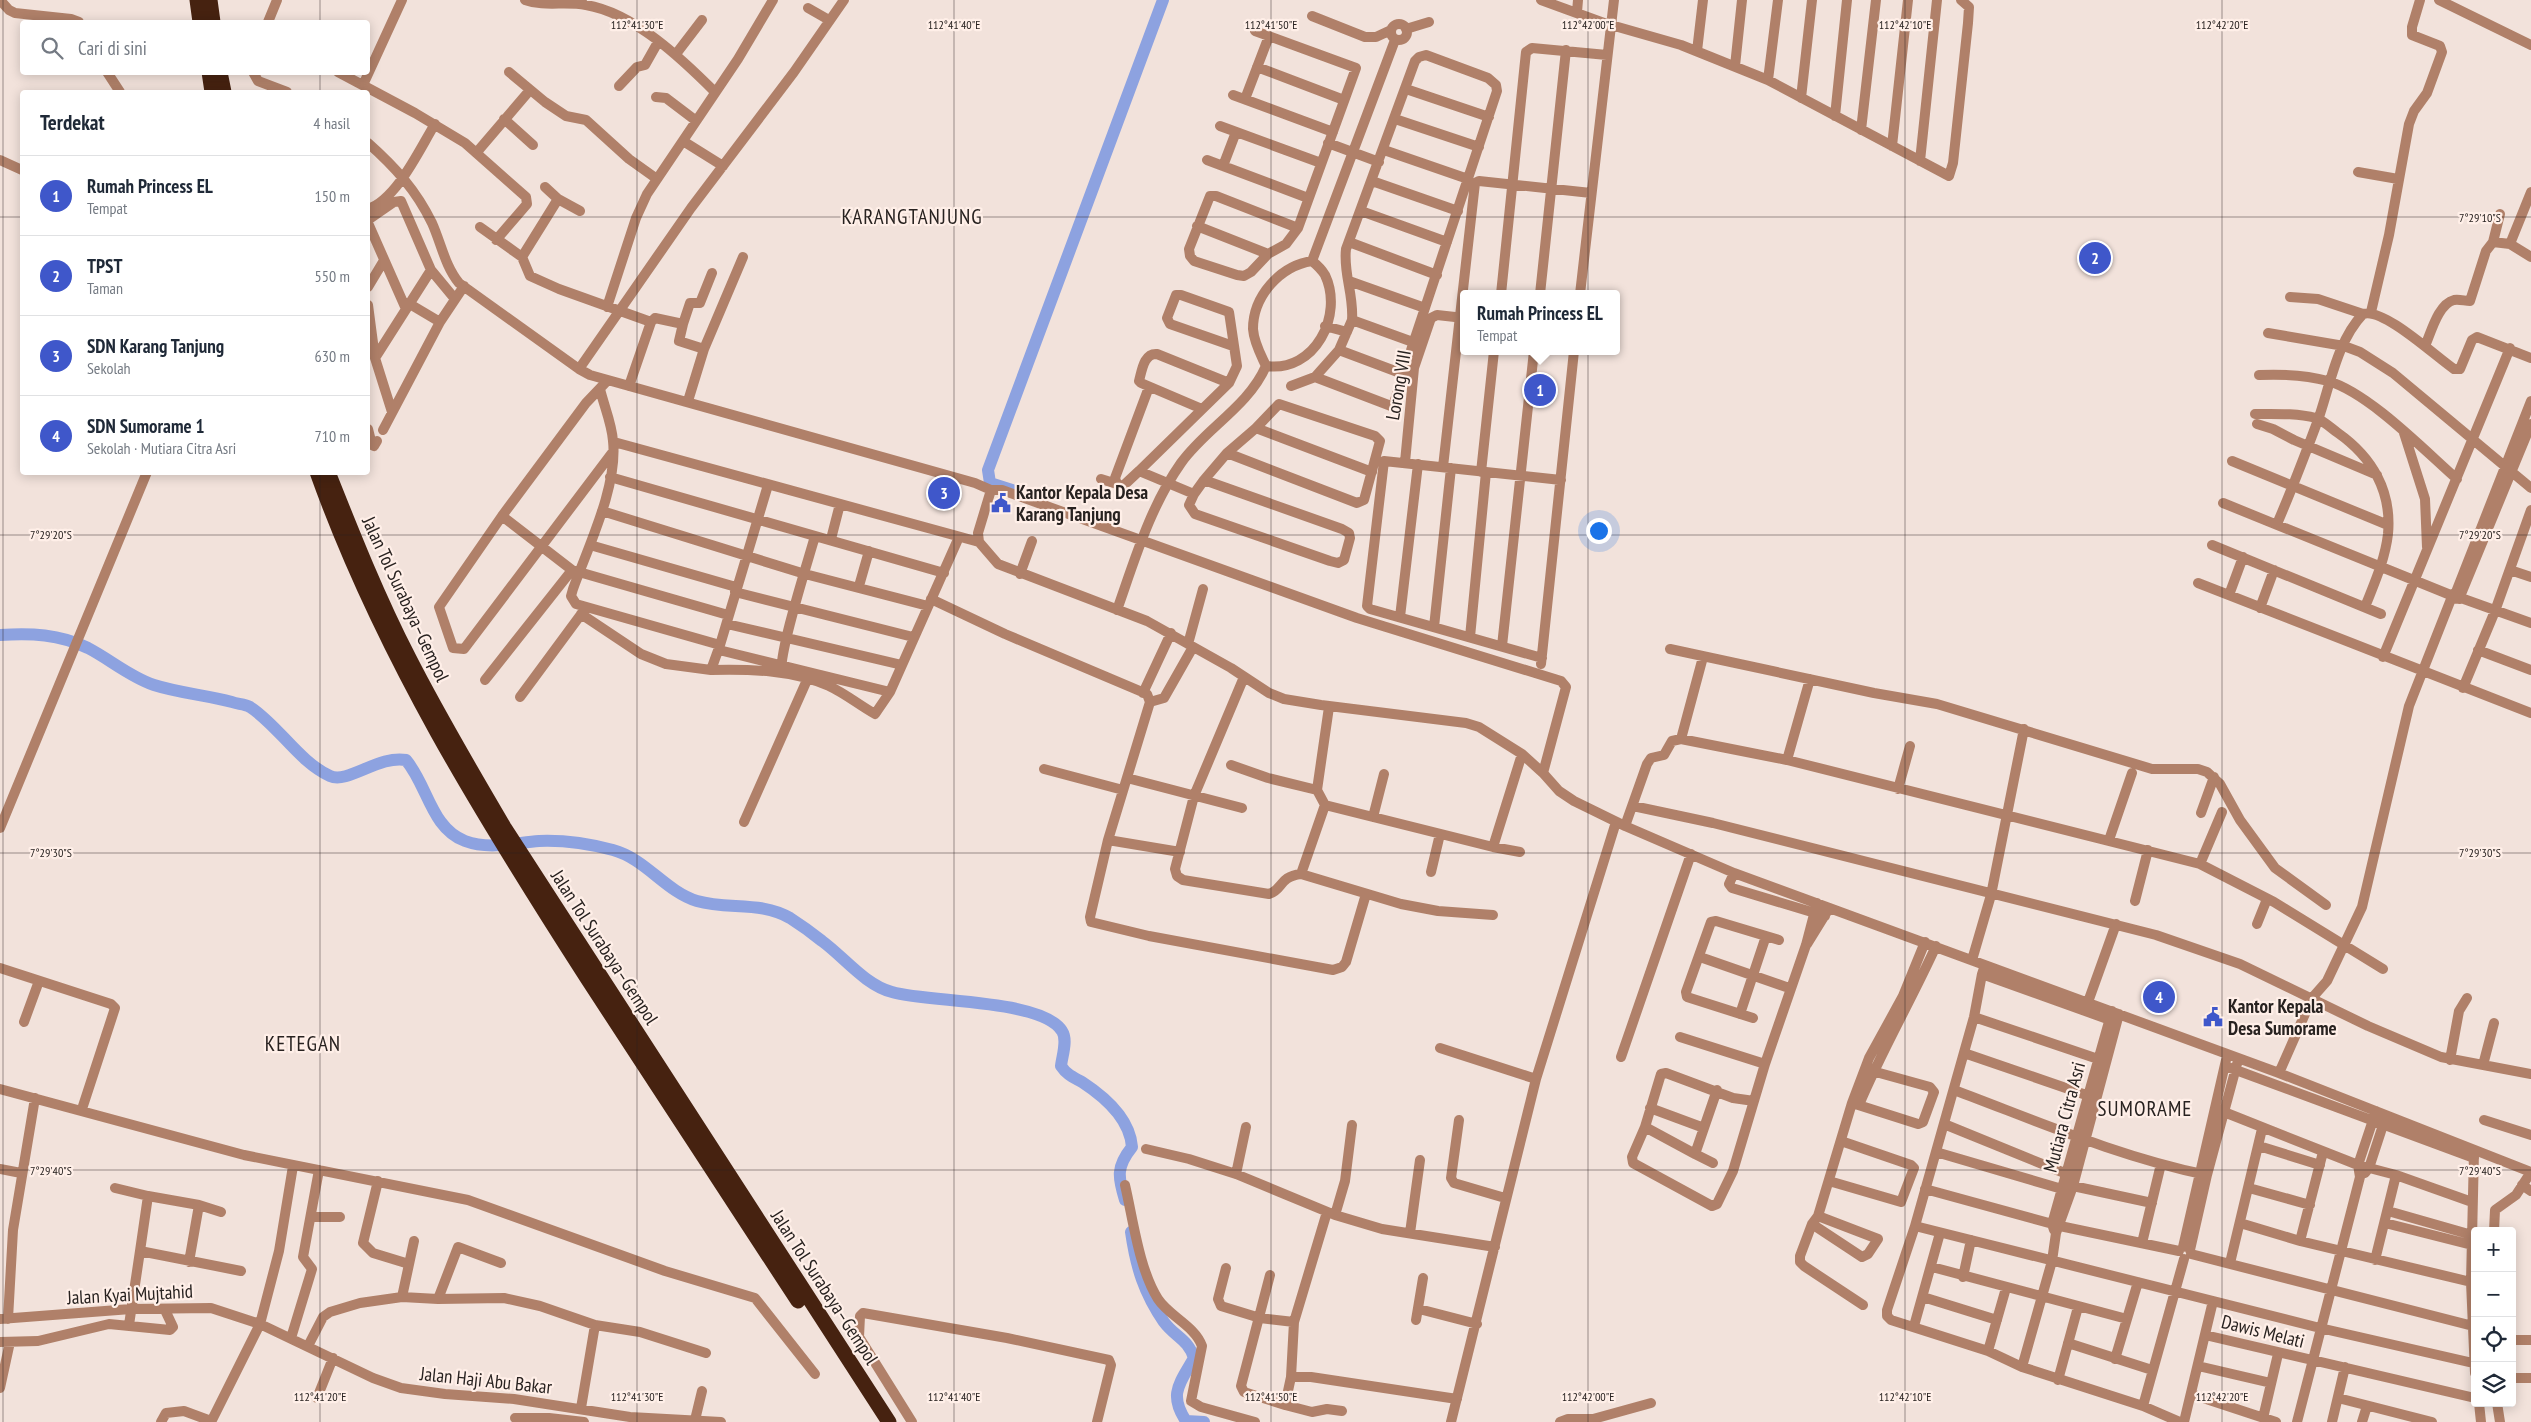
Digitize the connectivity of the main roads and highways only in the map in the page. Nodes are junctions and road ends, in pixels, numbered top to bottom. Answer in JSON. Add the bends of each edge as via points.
{"nodes":[{"id":1,"x":197,"y":0,"type":"edge"},
{"id":2,"x":210,"y":0,"type":"edge"},
{"id":3,"x":200,"y":20,"type":"edge"},
{"id":4,"x":212,"y":20,"type":"edge"},
{"id":5,"x":209,"y":75,"type":"edge"},
{"id":6,"x":221,"y":75,"type":"edge"},
{"id":7,"x":212,"y":90,"type":"edge"},
{"id":8,"x":224,"y":90,"type":"edge"},
{"id":9,"x":318,"y":475,"type":"edge"},
{"id":10,"x":329,"y":475,"type":"edge"},
{"id":11,"x":498,"y":828,"type":"junction"},
{"id":12,"x":518,"y":861,"type":"junction"},
{"id":13,"x":877,"y":1422,"type":"edge"},
{"id":14,"x":889,"y":1422,"type":"edge"}],
"edges":[{"from":1,"to":3,"type":"highway"},
{"from":2,"to":4,"type":"highway"},
{"from":5,"to":7,"type":"highway"},
{"from":6,"to":8,"type":"highway"},
{"from":9,"to":11,"type":"highway","name":"Jalan Tol Surabaya–Gempol","via":[[354,568],[394,653],[419,702]]},
{"from":10,"to":11,"type":"highway","name":"Jalan Tol Surabaya–Gempol","via":[[353,536],[409,658]]},
{"from":11,"to":12,"type":"highway","name":"Jalan Tol Surabaya–Gempol"},
{"from":12,"to":13,"type":"highway","name":"Jalan Tol Surabaya–Gempol"},
{"from":12,"to":14,"type":"highway","name":"Jalan Tol Surabaya–Gempol"}]}
